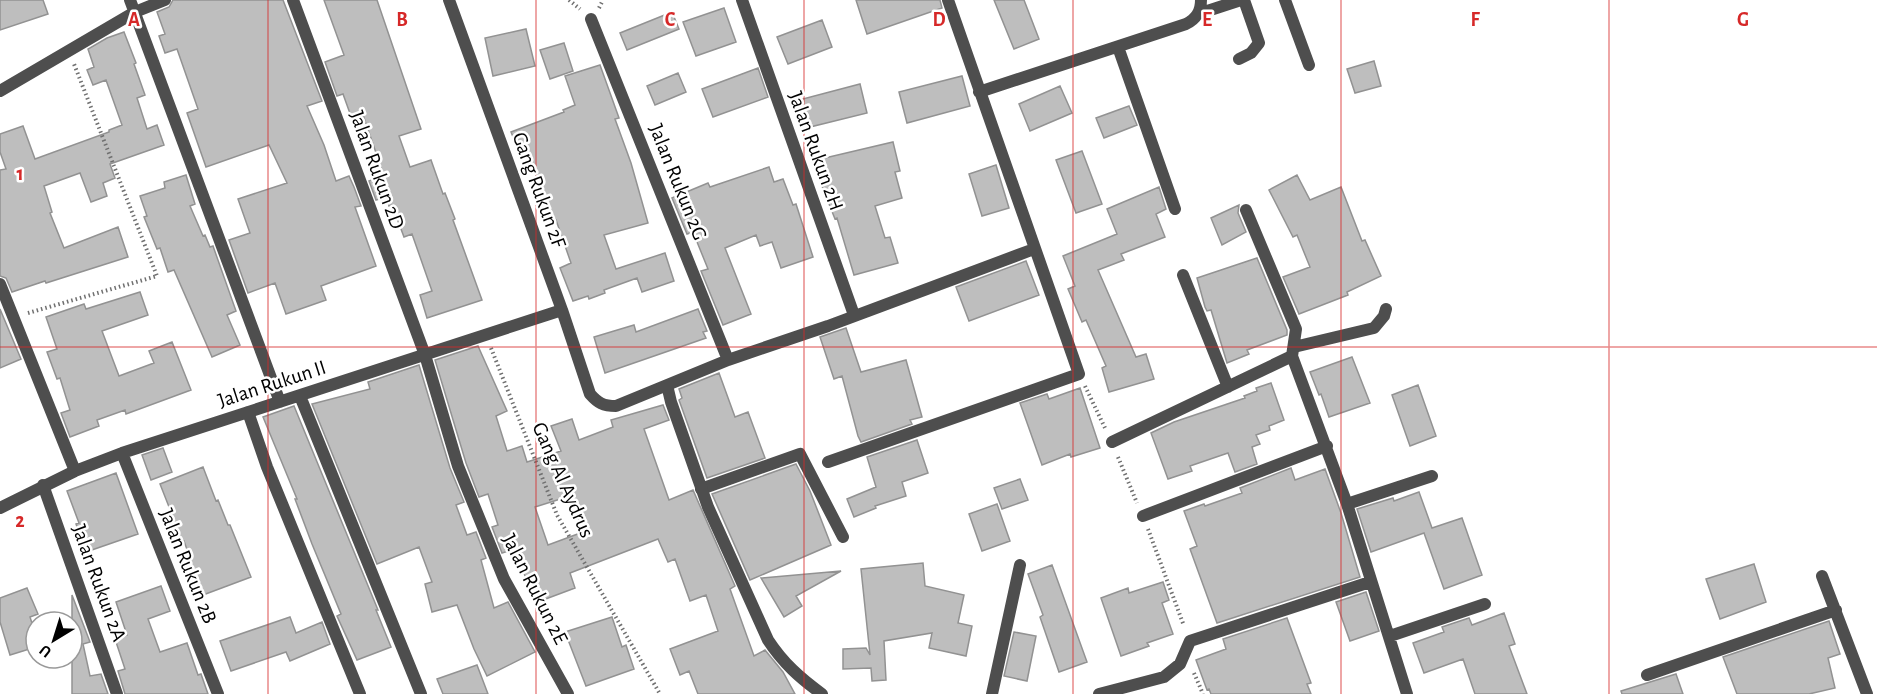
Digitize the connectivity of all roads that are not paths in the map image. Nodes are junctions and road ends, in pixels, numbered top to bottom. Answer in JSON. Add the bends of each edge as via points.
{"nodes":[{"id":1,"x":130,"y":0,"type":"edge"},
{"id":2,"x":165,"y":0,"type":"edge"},
{"id":3,"x":293,"y":0,"type":"edge"},
{"id":4,"x":449,"y":0,"type":"edge"},
{"id":5,"x":742,"y":0,"type":"edge"},
{"id":6,"x":948,"y":0,"type":"edge"},
{"id":7,"x":1202,"y":0,"type":"edge"},
{"id":8,"x":1243,"y":0,"type":"edge"},
{"id":9,"x":1285,"y":0,"type":"edge"},
{"id":10,"x":135,"y":12,"type":"junction"},
{"id":11,"x":1198,"y":14,"type":"junction"},
{"id":12,"x":591,"y":19,"type":"dead end"},
{"id":13,"x":1118,"y":47,"type":"junction"},
{"id":14,"x":1239,"y":59,"type":"dead end"},
{"id":15,"x":1309,"y":65,"type":"dead end"},
{"id":16,"x":0,"y":90,"type":"edge"},
{"id":17,"x":979,"y":92,"type":"junction"},
{"id":18,"x":1175,"y":209,"type":"dead end"},
{"id":19,"x":1246,"y":210,"type":"dead end"},
{"id":20,"x":1034,"y":249,"type":"junction"},
{"id":21,"x":1183,"y":275,"type":"dead end"},
{"id":22,"x":0,"y":284,"type":"edge"},
{"id":23,"x":1386,"y":309,"type":"dead end"},
{"id":24,"x":562,"y":310,"type":"junction"},
{"id":25,"x":854,"y":315,"type":"junction"},
{"id":26,"x":425,"y":355,"type":"junction"},
{"id":27,"x":728,"y":360,"type":"junction"},
{"id":28,"x":1295,"y":361,"type":"junction"},
{"id":29,"x":667,"y":385,"type":"junction"},
{"id":30,"x":1228,"y":387,"type":"junction"},
{"id":31,"x":300,"y":396,"type":"junction"},
{"id":32,"x":280,"y":402,"type":"junction"},
{"id":33,"x":248,"y":412,"type":"junction"},
{"id":34,"x":1112,"y":442,"type":"road end"},
{"id":35,"x":1327,"y":446,"type":"junction"},
{"id":36,"x":122,"y":453,"type":"junction"},
{"id":37,"x":828,"y":462,"type":"dead end"},
{"id":38,"x":458,"y":466,"type":"joint"},
{"id":39,"x":75,"y":471,"type":"junction"},
{"id":40,"x":1432,"y":476,"type":"dead end"},
{"id":41,"x":43,"y":485,"type":"junction"},
{"id":42,"x":701,"y":489,"type":"junction"},
{"id":43,"x":1347,"y":504,"type":"junction"},
{"id":44,"x":0,"y":508,"type":"edge"},
{"id":45,"x":1143,"y":516,"type":"road end"},
{"id":46,"x":843,"y":537,"type":"dead end"},
{"id":47,"x":1020,"y":565,"type":"dead end"},
{"id":48,"x":1822,"y":576,"type":"dead end"},
{"id":49,"x":1370,"y":582,"type":"junction"},
{"id":50,"x":1485,"y":604,"type":"dead end"},
{"id":51,"x":1836,"y":610,"type":"junction"},
{"id":52,"x":1390,"y":636,"type":"junction"},
{"id":53,"x":1647,"y":675,"type":"dead end"},
{"id":54,"x":117,"y":694,"type":"edge"},
{"id":55,"x":218,"y":694,"type":"edge"},
{"id":56,"x":360,"y":694,"type":"edge"},
{"id":57,"x":421,"y":694,"type":"edge"},
{"id":58,"x":568,"y":694,"type":"edge"},
{"id":59,"x":822,"y":694,"type":"edge"},
{"id":60,"x":992,"y":694,"type":"edge"},
{"id":61,"x":1099,"y":694,"type":"edge"},
{"id":62,"x":1407,"y":694,"type":"edge"},
{"id":63,"x":1867,"y":694,"type":"edge"}],
"edges":[{"from":1,"to":10,"type":"street"},
{"from":2,"to":10,"type":"street"},
{"from":3,"to":26,"type":"street","name":"Jalan Rukun 2D"},
{"from":4,"to":24,"type":"street","name":"Gang Rukun 2F"},
{"from":5,"to":25,"type":"street","name":"Jalan Rukun 2H"},
{"from":6,"to":17,"type":"street"},
{"from":7,"to":11,"type":"street"},
{"from":8,"to":11,"type":"street"},
{"from":8,"to":14,"type":"street","via":[[1259,43]]},
{"from":9,"to":15,"type":"street"},
{"from":10,"to":16,"type":"street"},
{"from":10,"to":32,"type":"street"},
{"from":11,"to":13,"type":"street","via":[[1186,24]]},
{"from":12,"to":27,"type":"street","name":"Jalan Rukun 2G"},
{"from":13,"to":17,"type":"street"},
{"from":13,"to":18,"type":"street"},
{"from":17,"to":20,"type":"street"},
{"from":19,"to":28,"type":"street","via":[[1296,328]]},
{"from":20,"to":25,"type":"street"},
{"from":20,"to":37,"type":"street","via":[[1079,374]]},
{"from":21,"to":30,"type":"street"},
{"from":22,"to":39,"type":"street"},
{"from":23,"to":28,"type":"street","via":[[1374,328]]},
{"from":24,"to":26,"type":"street","name":"Jalan Rukun II"},
{"from":24,"to":29,"type":"street","name":"Gang Rukun 2F","via":[[590,394],[598,403],[616,406]]},
{"from":25,"to":27,"type":"street"},
{"from":26,"to":31,"type":"street","name":"Jalan Rukun II"},
{"from":26,"to":38,"type":"street","name":"Jalan Rukun 2D"},
{"from":27,"to":29,"type":"street"},
{"from":28,"to":30,"type":"street"},
{"from":28,"to":35,"type":"street"},
{"from":29,"to":42,"type":"street"},
{"from":30,"to":34,"type":"street"},
{"from":31,"to":32,"type":"street","name":"Jalan Rukun II"},
{"from":31,"to":57,"type":"street"},
{"from":32,"to":33,"type":"street","name":"Jalan Rukun II"},
{"from":33,"to":36,"type":"street","name":"Jalan Rukun II"},
{"from":33,"to":56,"type":"street"},
{"from":35,"to":43,"type":"street"},
{"from":35,"to":45,"type":"street"},
{"from":36,"to":39,"type":"street","name":"Jalan Rukun II"},
{"from":36,"to":55,"type":"street","name":"Jalan Rukun 2B"},
{"from":38,"to":58,"type":"street","name":"Jalan Rukun 2E","via":[[504,579]]},
{"from":39,"to":41,"type":"street","name":"Jalan Rukun II"},
{"from":40,"to":43,"type":"street"},
{"from":41,"to":44,"type":"street","name":"Jalan Rukun II"},
{"from":41,"to":54,"type":"street","name":"Jalan Rukun 2A"},
{"from":42,"to":46,"type":"street","via":[[800,453]]},
{"from":42,"to":59,"type":"street","via":[[768,640],[793,672]]},
{"from":43,"to":49,"type":"street"},
{"from":47,"to":60,"type":"street"},
{"from":48,"to":51,"type":"street"},
{"from":49,"to":52,"type":"street"},
{"from":49,"to":61,"type":"street","via":[[1190,641],[1180,664],[1164,677]]},
{"from":50,"to":52,"type":"street"},
{"from":51,"to":53,"type":"street"},
{"from":51,"to":63,"type":"street"},
{"from":52,"to":62,"type":"street"}]}
